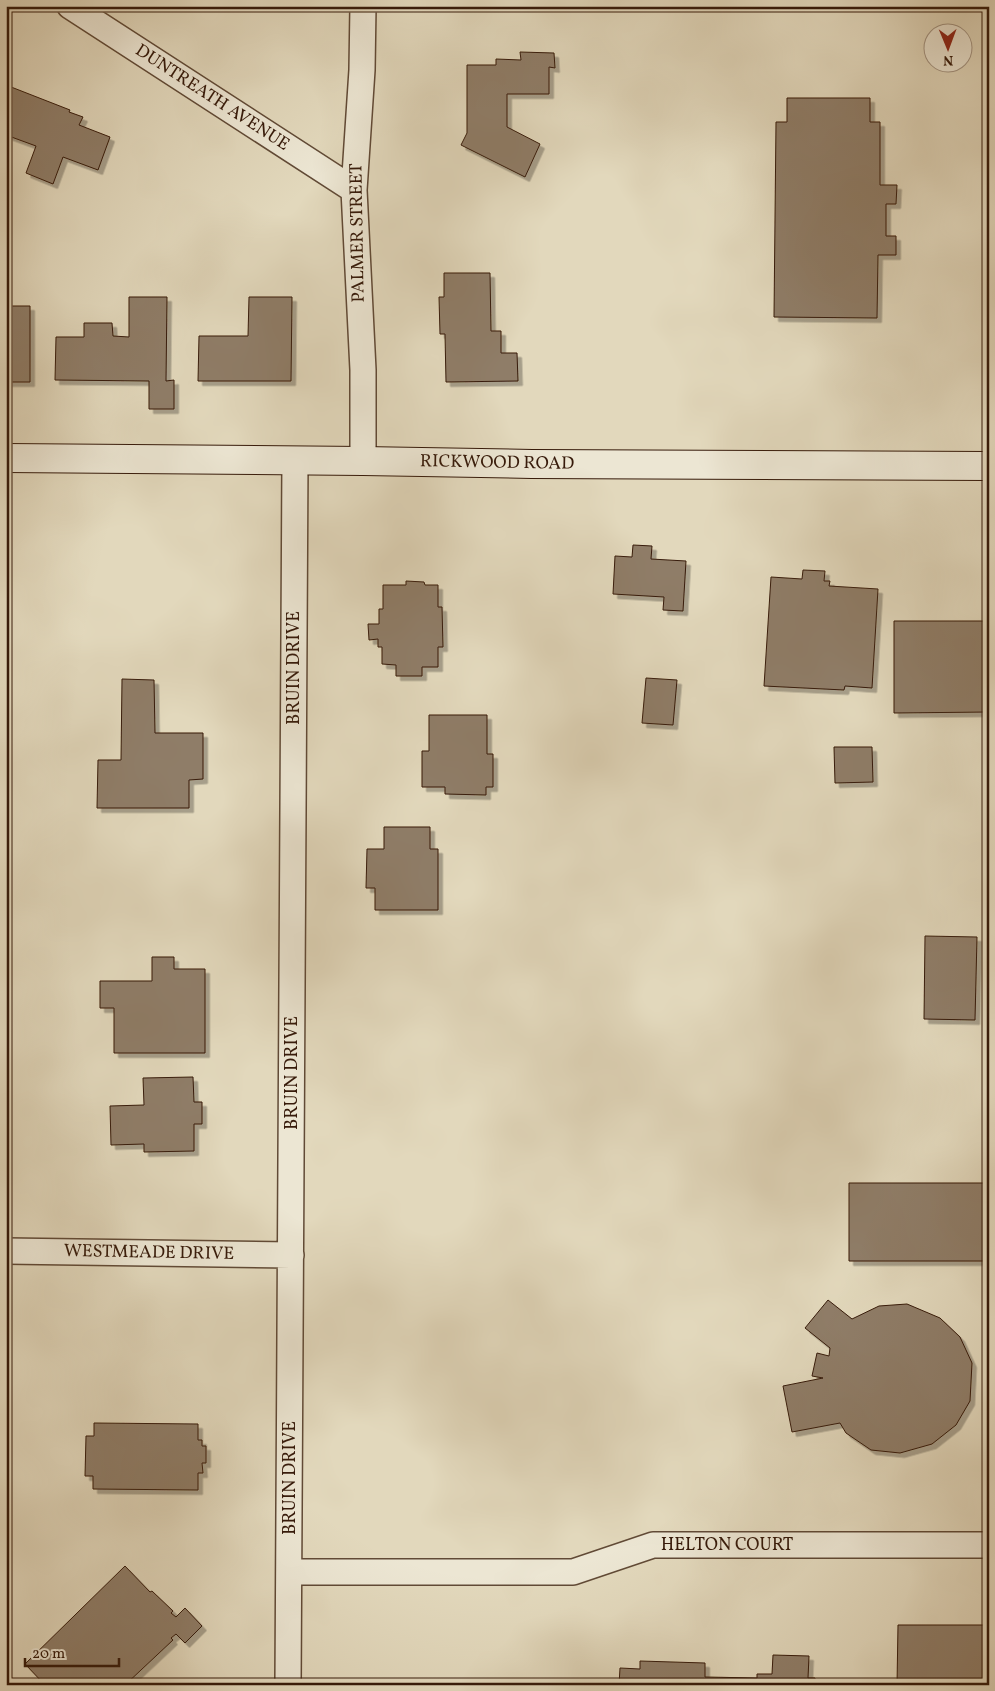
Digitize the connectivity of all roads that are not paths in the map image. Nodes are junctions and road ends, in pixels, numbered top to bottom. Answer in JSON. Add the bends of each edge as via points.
{"nodes":[{"id":1,"x":70,"y":6,"type":"edge"},
{"id":2,"x":363,"y":6,"type":"edge"},
{"id":3,"x":354,"y":190,"type":"junction"},
{"id":4,"x":6,"y":458,"type":"edge"},
{"id":5,"x":295,"y":460,"type":"junction"},
{"id":6,"x":363,"y":461,"type":"junction"},
{"id":7,"x":989,"y":466,"type":"edge"},
{"id":8,"x":6,"y":1251,"type":"edge"},
{"id":9,"x":291,"y":1255,"type":"junction"},
{"id":10,"x":989,"y":1545,"type":"edge"},
{"id":11,"x":289,"y":1572,"type":"junction"},
{"id":12,"x":288,"y":1685,"type":"edge"}],
"edges":[{"from":1,"to":3,"type":"street","name":"DUNTREATH AVENUE"},
{"from":2,"to":3,"type":"street","name":"PALMER STREET"},
{"from":3,"to":6,"type":"street","name":"PALMER STREET","via":[[363,370]]},
{"from":4,"to":5,"type":"main road","name":"RICKWOOD ROAD"},
{"from":5,"to":6,"type":"main road","name":"RICKWOOD ROAD"},
{"from":5,"to":9,"type":"street","name":"BRUIN DRIVE"},
{"from":6,"to":7,"type":"main road","name":"RICKWOOD ROAD"},
{"from":8,"to":9,"type":"street","name":"WESTMEADE DRIVE"},
{"from":9,"to":11,"type":"street","name":"BRUIN DRIVE"},
{"from":10,"to":11,"type":"street","name":"HELTON COURT","via":[[653,1545],[573,1572]]},
{"from":11,"to":12,"type":"street","name":"BRUIN DRIVE"}]}
